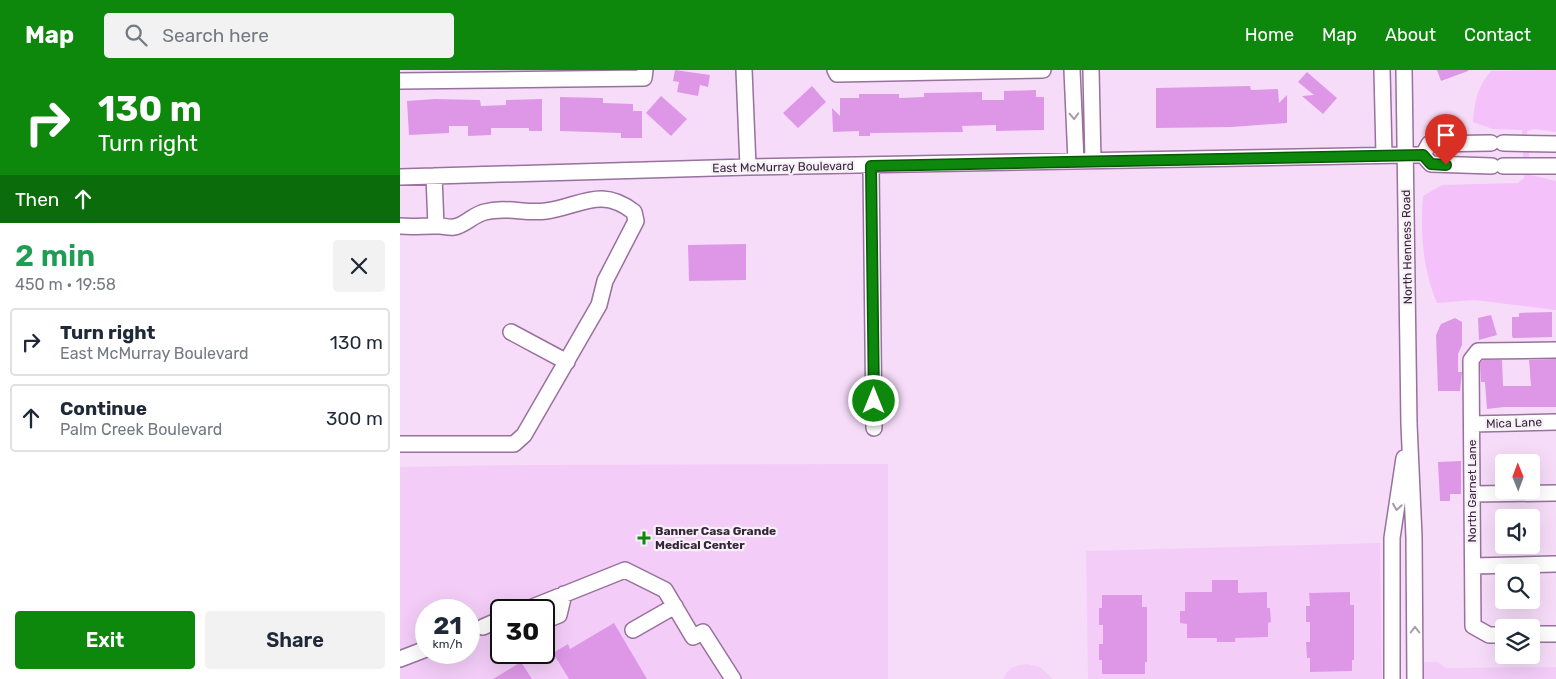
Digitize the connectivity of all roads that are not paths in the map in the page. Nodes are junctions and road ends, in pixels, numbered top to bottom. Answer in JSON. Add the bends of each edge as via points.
{"nodes":[{"id":1,"x":744,"y":70,"type":"edge"},
{"id":2,"x":1043,"y":70,"type":"edge"},
{"id":3,"x":1072,"y":70,"type":"edge"},
{"id":4,"x":1091,"y":70,"type":"edge"},
{"id":5,"x":1382,"y":70,"type":"edge"},
{"id":6,"x":1404,"y":70,"type":"edge"},
{"id":7,"x":836,"y":72,"type":"edge"},
{"id":8,"x":645,"y":74,"type":"edge"},
{"id":9,"x":400,"y":82,"type":"edge"},
{"id":10,"x":1526,"y":143,"type":"junction"},
{"id":11,"x":1556,"y":144,"type":"edge"},
{"id":12,"x":1406,"y":155,"type":"junction"},
{"id":13,"x":1423,"y":155,"type":"junction"},
{"id":14,"x":1384,"y":156,"type":"junction"},
{"id":15,"x":1076,"y":161,"type":"junction"},
{"id":16,"x":1093,"y":161,"type":"junction"},
{"id":17,"x":871,"y":166,"type":"junction"},
{"id":18,"x":1527,"y":166,"type":"junction"},
{"id":19,"x":1556,"y":166,"type":"edge"},
{"id":20,"x":748,"y":167,"type":"junction"},
{"id":21,"x":434,"y":176,"type":"junction"},
{"id":22,"x":400,"y":177,"type":"edge"},
{"id":23,"x":400,"y":226,"type":"edge"},
{"id":24,"x":436,"y":226,"type":"junction"},
{"id":25,"x":511,"y":332,"type":"dead end"},
{"id":26,"x":1556,"y":350,"type":"edge"},
{"id":27,"x":567,"y":362,"type":"junction"},
{"id":28,"x":1556,"y":422,"type":"edge"},
{"id":29,"x":1409,"y":424,"type":"junction"},
{"id":30,"x":1472,"y":424,"type":"junction"},
{"id":31,"x":874,"y":428,"type":"dead end"},
{"id":32,"x":400,"y":444,"type":"edge"},
{"id":33,"x":1556,"y":493,"type":"edge"},
{"id":34,"x":1472,"y":494,"type":"junction"},
{"id":35,"x":1556,"y":564,"type":"edge"},
{"id":36,"x":1472,"y":566,"type":"junction"},
{"id":37,"x":564,"y":594,"type":"junction"},
{"id":38,"x":552,"y":599,"type":"edge"},
{"id":39,"x":675,"y":606,"type":"junction"},
{"id":40,"x":555,"y":617,"type":"edge"},
{"id":41,"x":490,"y":625,"type":"edge"},
{"id":42,"x":483,"y":627,"type":"dead end"},
{"id":43,"x":634,"y":630,"type":"dead end"},
{"id":44,"x":1540,"y":634,"type":"edge"},
{"id":45,"x":1556,"y":634,"type":"edge"},
{"id":46,"x":1495,"y":635,"type":"edge"},
{"id":47,"x":415,"y":653,"type":"edge"},
{"id":48,"x":400,"y":659,"type":"edge"},
{"id":49,"x":731,"y":678,"type":"edge"},
{"id":50,"x":1392,"y":679,"type":"edge"},
{"id":51,"x":1415,"y":679,"type":"edge"}],
"edges":[{"from":1,"to":20,"type":"street"},
{"from":2,"to":7,"type":"street"},
{"from":3,"to":15,"type":"street","one_way":true},
{"from":4,"to":16,"type":"street"},
{"from":5,"to":14,"type":"street"},
{"from":6,"to":12,"type":"street","name":"North Henness Road"},
{"from":8,"to":9,"type":"street"},
{"from":10,"to":11,"type":"street"},
{"from":10,"to":13,"type":"street","via":[[1429,144]]},
{"from":10,"to":18,"type":"street"},
{"from":12,"to":13,"type":"street","name":"East McMurray Boulevard"},
{"from":12,"to":14,"type":"street","name":"East McMurray Boulevard"},
{"from":12,"to":29,"type":"street","name":"North Henness Road"},
{"from":13,"to":18,"type":"street","via":[[1431,164]]},
{"from":14,"to":16,"type":"street","name":"East McMurray Boulevard"},
{"from":15,"to":16,"type":"street","name":"East McMurray Boulevard"},
{"from":15,"to":17,"type":"street","name":"East McMurray Boulevard"},
{"from":17,"to":20,"type":"street","name":"East McMurray Boulevard"},
{"from":17,"to":31,"type":"street"},
{"from":18,"to":19,"type":"street"},
{"from":20,"to":21,"type":"street","name":"East McMurray Boulevard"},
{"from":21,"to":22,"type":"street","name":"East McMurray Boulevard"},
{"from":21,"to":24,"type":"street"},
{"from":23,"to":24,"type":"street"},
{"from":24,"to":27,"type":"street","via":[[455,227],[484,212],[511,209],[545,211],[600,198],[616,201],[634,212],[636,221],[605,281],[599,305]]},
{"from":25,"to":27,"type":"street"},
{"from":26,"to":30,"type":"street","name":"North Garnet Lane","via":[[1478,351],[1472,360]]},
{"from":27,"to":32,"type":"street","via":[[524,435],[514,444]]},
{"from":28,"to":30,"type":"street","name":"Mica Lane"},
{"from":29,"to":50,"type":"street","name":"North Henness Road","one_way":true,"via":[[1392,538]]},
{"from":51,"to":29,"type":"street","name":"North Henness Road","one_way":true},
{"from":30,"to":34,"type":"street","name":"North Garnet Lane"},
{"from":33,"to":34,"type":"street"},
{"from":34,"to":36,"type":"street","name":"North Garnet Lane"},
{"from":35,"to":36,"type":"street"},
{"from":36,"to":46,"type":"street","name":"North Garnet Lane","via":[[1473,626]]},
{"from":37,"to":38,"type":"street"},
{"from":37,"to":39,"type":"street","via":[[626,570],[665,590]]},
{"from":37,"to":40,"type":"street","via":[[559,615]]},
{"from":39,"to":43,"type":"street"},
{"from":39,"to":49,"type":"street","via":[[693,637],[703,632]]},
{"from":41,"to":42,"type":"street"},
{"from":44,"to":45,"type":"street"},
{"from":47,"to":48,"type":"street"}]}
